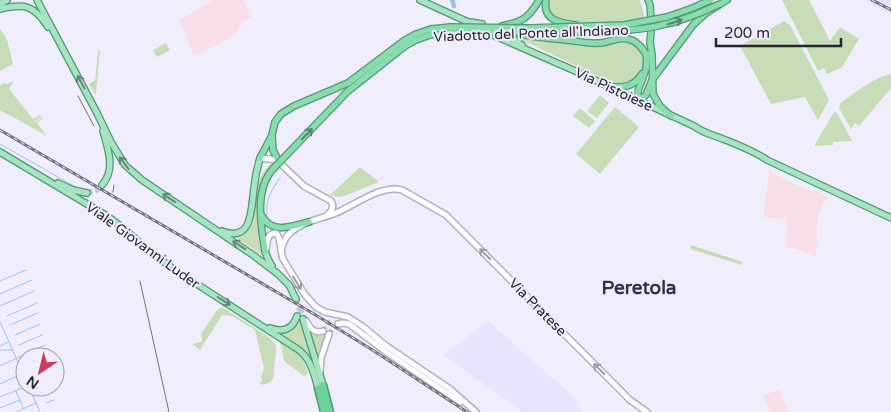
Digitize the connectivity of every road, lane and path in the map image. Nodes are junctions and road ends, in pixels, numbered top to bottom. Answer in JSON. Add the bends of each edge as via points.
{"nodes":[{"id":1,"x":7,"y":0,"type":"edge"},
{"id":2,"x":37,"y":0,"type":"edge"},
{"id":3,"x":420,"y":0,"type":"edge"},
{"id":4,"x":539,"y":0,"type":"edge"},
{"id":5,"x":546,"y":0,"type":"edge"},
{"id":6,"x":648,"y":0,"type":"edge"},
{"id":7,"x":711,"y":0,"type":"edge"},
{"id":8,"x":726,"y":0,"type":"edge"},
{"id":9,"x":0,"y":4,"type":"edge"},
{"id":10,"x":720,"y":4,"type":"junction"},
{"id":11,"x":0,"y":9,"type":"edge"},
{"id":12,"x":651,"y":18,"type":"dead end"},
{"id":13,"x":482,"y":24,"type":"dead end"},
{"id":14,"x":500,"y":26,"type":"junction"},
{"id":15,"x":591,"y":26,"type":"junction"},
{"id":16,"x":651,"y":30,"type":"dead end"},
{"id":17,"x":516,"y":32,"type":"junction"},
{"id":18,"x":493,"y":35,"type":"dead end"},
{"id":19,"x":506,"y":35,"type":"dead end"},
{"id":20,"x":650,"y":41,"type":"junction"},
{"id":21,"x":64,"y":52,"type":"junction"},
{"id":22,"x":534,"y":53,"type":"junction"},
{"id":23,"x":647,"y":57,"type":"junction"},
{"id":24,"x":646,"y":68,"type":"junction"},
{"id":25,"x":652,"y":80,"type":"junction"},
{"id":26,"x":609,"y":87,"type":"junction"},
{"id":27,"x":638,"y":101,"type":"junction"},
{"id":28,"x":97,"y":113,"type":"junction"},
{"id":29,"x":671,"y":116,"type":"junction"},
{"id":30,"x":272,"y":135,"type":"junction"},
{"id":31,"x":3,"y":153,"type":"edge"},
{"id":32,"x":260,"y":158,"type":"junction"},
{"id":33,"x":280,"y":162,"type":"junction"},
{"id":34,"x":102,"y":185,"type":"tunnel mouth"},
{"id":35,"x":87,"y":193,"type":"tunnel mouth"},
{"id":36,"x":261,"y":214,"type":"junction"},
{"id":37,"x":327,"y":215,"type":"junction"},
{"id":38,"x":891,"y":218,"type":"edge"},
{"id":39,"x":204,"y":222,"type":"junction"},
{"id":40,"x":308,"y":222,"type":"junction"},
{"id":41,"x":281,"y":250,"type":"junction"},
{"id":42,"x":266,"y":251,"type":"junction"},
{"id":43,"x":278,"y":274,"type":"junction"},
{"id":44,"x":296,"y":299,"type":"tunnel mouth"},
{"id":45,"x":321,"y":310,"type":"junction"},
{"id":46,"x":302,"y":318,"type":"junction"},
{"id":47,"x":327,"y":318,"type":"dead end"},
{"id":48,"x":259,"y":324,"type":"junction"},
{"id":49,"x":338,"y":324,"type":"dead end"},
{"id":50,"x":323,"y":331,"type":"dead end"},
{"id":51,"x":329,"y":334,"type":"tunnel mouth"},
{"id":52,"x":320,"y":372,"type":"junction"},
{"id":53,"x":320,"y":386,"type":"junction"},
{"id":54,"x":324,"y":412,"type":"edge"},
{"id":55,"x":330,"y":412,"type":"edge"},
{"id":56,"x":476,"y":412,"type":"edge"},
{"id":57,"x":647,"y":412,"type":"edge"}],
"edges":[{"from":1,"to":9,"type":"main road"},
{"from":2,"to":21,"type":"main road"},
{"from":3,"to":13,"type":"main road","via":[[470,23]]},
{"from":4,"to":14,"type":"highway","via":[[525,19]]},
{"from":5,"to":15,"type":"highway","bridge":true,"via":[[546,9],[553,19]]},
{"from":6,"to":12,"type":"highway"},
{"from":7,"to":15,"type":"highway","name":"Viadotto del Ponte all'Indiano","bridge":true,"via":[[655,20]]},
{"from":8,"to":10,"type":"highway","name":"Viadotto del Ponte all'Indiano","bridge":true},
{"from":17,"to":10,"type":"highway","name":"Viadotto del Ponte all'Indiano","one_way":true,"bridge":true,"via":[[591,32],[656,27]]},
{"from":10,"to":25,"type":"highway","bridge":true,"via":[[693,25]]},
{"from":11,"to":21,"type":"main road","via":[[20,5],[34,11],[46,23]]},
{"from":14,"to":15,"type":"highway","name":"Viadotto del Ponte all'Indiano","bridge":true},
{"from":14,"to":30,"type":"highway","name":"Viadotto del Ponte all'Indiano","bridge":true,"via":[[440,27],[412,36],[348,83],[289,108],[275,122]]},
{"from":16,"to":20,"type":"highway"},
{"from":17,"to":23,"type":"highway","bridge":true,"via":[[598,43],[627,38],[641,46]]},
{"from":36,"to":17,"type":"highway","name":"Viadotto del Ponte all'Indiano","one_way":true,"bridge":true,"via":[[263,186],[273,169],[348,91],[406,46],[420,38],[439,34]]},
{"from":18,"to":22,"type":"main road","name":"Via Pistoiese"},
{"from":19,"to":22,"type":"main road","name":"Via Pistoiese"},
{"from":20,"to":23,"type":"highway"},
{"from":20,"to":25,"type":"highway"},
{"from":28,"to":21,"type":"main road","one_way":true},
{"from":22,"to":26,"type":"main road","name":"Via Pistoiese"},
{"from":23,"to":24,"type":"highway"},
{"from":24,"to":26,"type":"highway","via":[[632,84]]},
{"from":24,"to":27,"type":"highway"},
{"from":25,"to":27,"type":"highway","via":[[646,95]]},
{"from":25,"to":29,"type":"highway","via":[[654,96]]},
{"from":26,"to":27,"type":"main road","name":"Via Pistoiese"},
{"from":27,"to":29,"type":"main road","name":"Via Pistoiese"},
{"from":28,"to":34,"type":"main road","via":[[110,165]]},
{"from":39,"to":28,"type":"main road","one_way":true,"via":[[134,175],[122,161]]},
{"from":29,"to":38,"type":"main road","name":"Via Pistoiese"},
{"from":30,"to":32,"type":"highway","name":"Viadotto del Ponte all'Indiano"},
{"from":30,"to":33,"type":"highway","via":[[273,150]]},
{"from":31,"to":35,"type":"main road","via":[[67,188]]},
{"from":31,"to":48,"type":"main road","name":"Viale Giovanni Luder","one_way":true,"via":[[122,226],[172,268]]},
{"from":32,"to":33,"type":"main road"},
{"from":32,"to":39,"type":"main road","via":[[246,227],[240,232],[229,233]]},
{"from":33,"to":37,"type":"main road","via":[[304,186],[331,201],[333,208]]},
{"from":36,"to":40,"type":"highway","via":[[267,223],[277,228]]},
{"from":36,"to":42,"type":"highway"},
{"from":37,"to":40,"type":"main road","name":"Via Pratese"},
{"from":57,"to":37,"type":"main road","name":"Via Pratese","one_way":true,"via":[[630,400],[446,215],[395,189]]},
{"from":43,"to":39,"type":"main road","one_way":true},
{"from":40,"to":41,"type":"main road","name":"Via Pratese","via":[[289,234]]},
{"from":41,"to":42,"type":"main road","via":[[279,238],[273,233],[268,238]]},
{"from":41,"to":45,"type":"main road","one_way":true,"via":[[305,295]]},
{"from":42,"to":43,"type":"main road"},
{"from":43,"to":44,"type":"main road"},
{"from":45,"to":47,"type":"main road"},
{"from":45,"to":56,"type":"main road","via":[[345,316],[362,326],[450,389]]},
{"from":46,"to":48,"type":"main road","name":"Viale Giovanni Luder","via":[[283,331]]},
{"from":46,"to":50,"type":"main road","via":[[315,332]]},
{"from":46,"to":52,"type":"main road"},
{"from":48,"to":53,"type":"main road","name":"Viale Giovanni Luder","via":[[305,355]]},
{"from":49,"to":56,"type":"main road","via":[[348,324]]},
{"from":51,"to":52,"type":"main road"},
{"from":52,"to":53,"type":"main road"},
{"from":53,"to":54,"type":"highway"},
{"from":53,"to":55,"type":"highway"}]}
